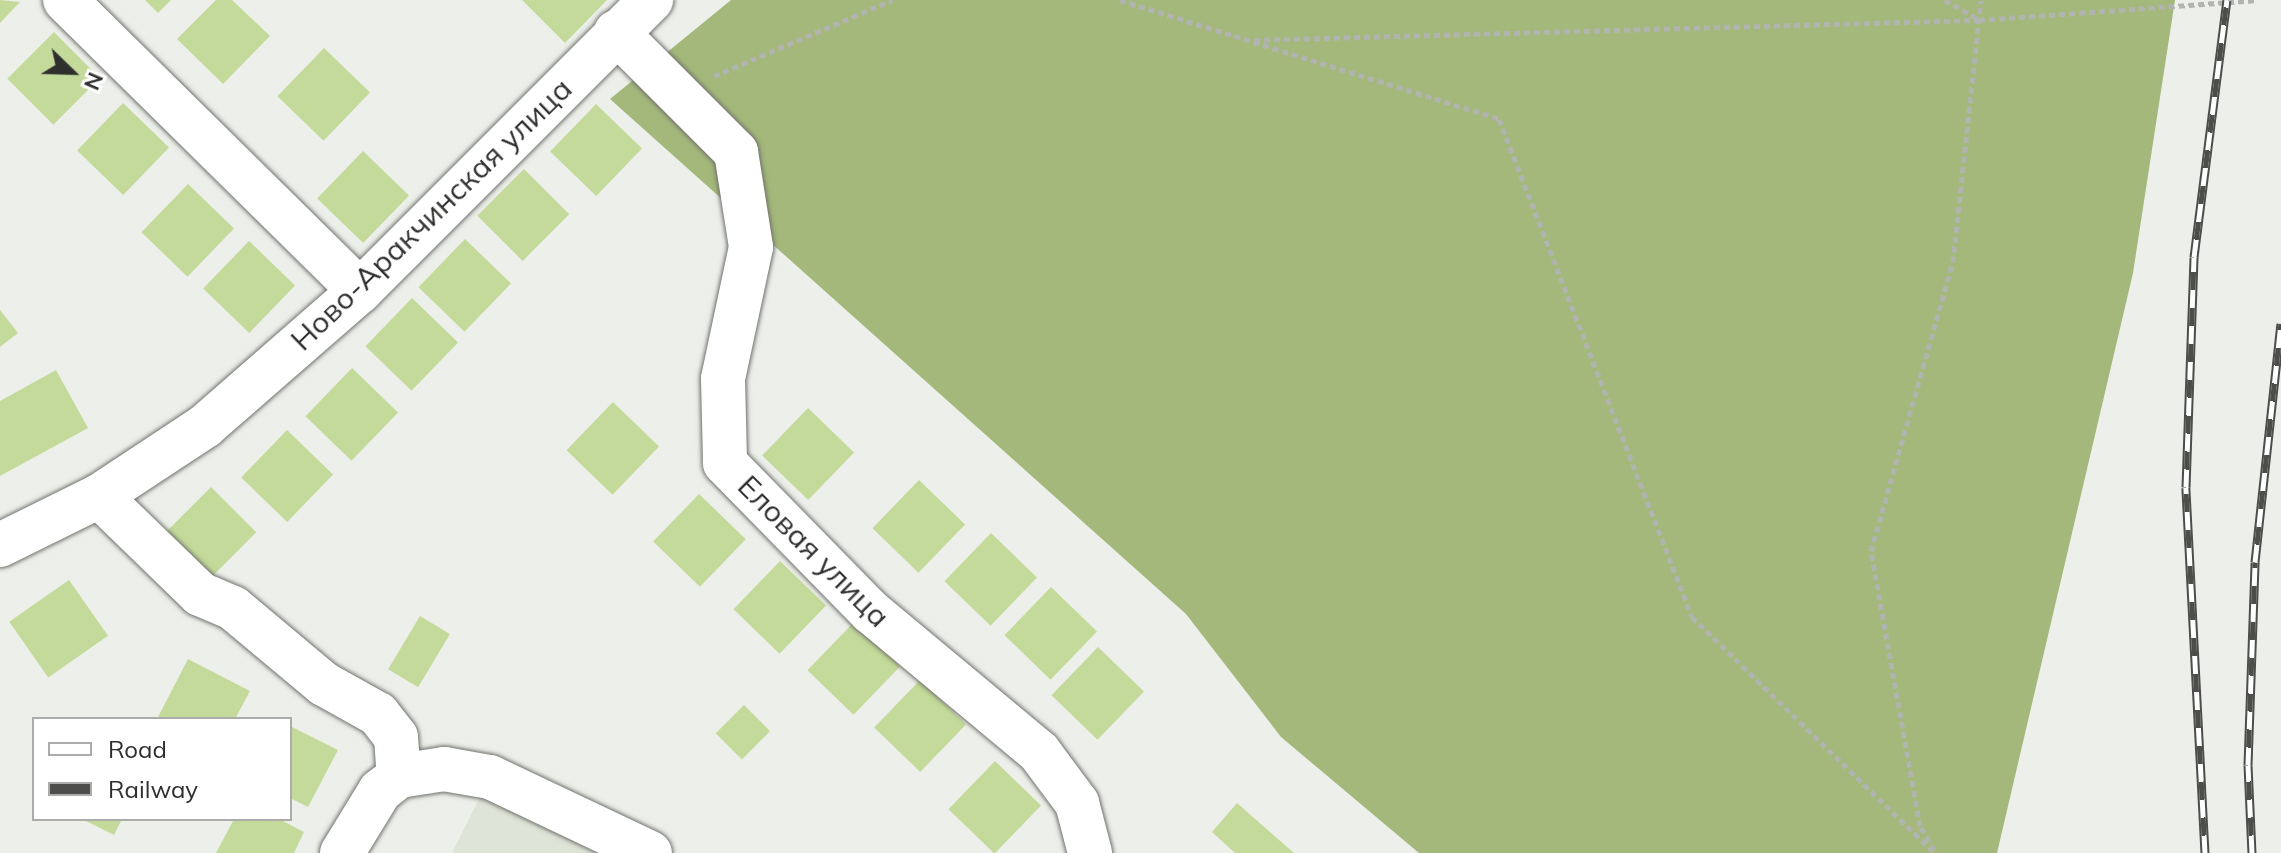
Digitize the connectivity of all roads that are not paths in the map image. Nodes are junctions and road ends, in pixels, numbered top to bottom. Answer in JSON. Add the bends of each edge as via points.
{"nodes":[{"id":1,"x":65,"y":0,"type":"edge"},
{"id":2,"x":651,"y":0,"type":"edge"},
{"id":3,"x":616,"y":32,"type":"junction"},
{"id":4,"x":360,"y":291,"type":"junction"},
{"id":5,"x":99,"y":496,"type":"junction"},
{"id":6,"x":0,"y":545,"type":"edge"},
{"id":7,"x":399,"y":776,"type":"junction"},
{"id":8,"x":342,"y":853,"type":"edge"},
{"id":9,"x":650,"y":853,"type":"edge"},
{"id":10,"x":1090,"y":853,"type":"edge"}],
"edges":[{"from":1,"to":4,"type":"street"},
{"from":2,"to":3,"type":"street","name":"Ново-Аракчинская улица"},
{"from":3,"to":4,"type":"street","name":"Ново-Аракчинская улица"},
{"from":3,"to":10,"type":"street","name":"Еловая улица","via":[[736,152],[751,247],[723,379],[725,463],[871,612],[1039,752],[1077,803]]},
{"from":4,"to":5,"type":"street","name":"Ново-Аракчинская улица","via":[[205,426]]},
{"from":5,"to":6,"type":"street","name":"Ново-Аракчинская улица"},
{"from":5,"to":7,"type":"street","via":[[200,594],[233,608],[324,684],[378,714],[396,737]]},
{"from":7,"to":8,"type":"street","via":[[380,791]]},
{"from":7,"to":9,"type":"street","via":[[444,769],[490,777]]}]}
